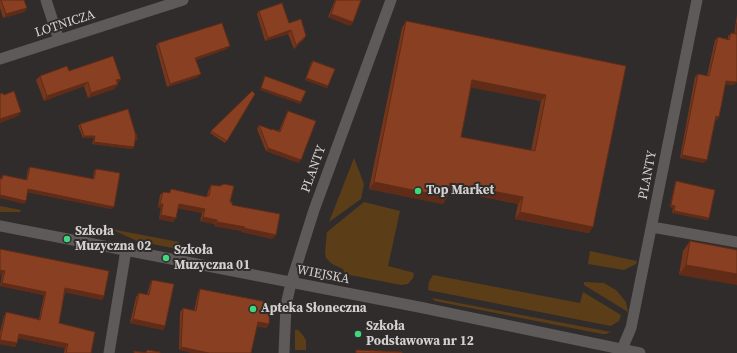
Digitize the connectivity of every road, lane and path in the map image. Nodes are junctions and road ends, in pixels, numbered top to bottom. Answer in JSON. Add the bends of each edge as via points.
{"nodes":[{"id":1,"x":46,"y":0,"type":"edge"},
{"id":2,"x":183,"y":0,"type":"edge"},
{"id":3,"x":391,"y":0,"type":"edge"},
{"id":4,"x":697,"y":0,"type":"edge"},
{"id":5,"x":59,"y":40,"type":"junction"},
{"id":6,"x":0,"y":59,"type":"edge"},
{"id":7,"x":0,"y":226,"type":"edge"},
{"id":8,"x":652,"y":227,"type":"junction"},
{"id":9,"x":737,"y":242,"type":"edge"},
{"id":10,"x":126,"y":250,"type":"junction"},
{"id":11,"x":291,"y":283,"type":"junction"},
{"id":12,"x":622,"y":351,"type":"edge"},
{"id":13,"x":108,"y":353,"type":"edge"},
{"id":14,"x":284,"y":353,"type":"edge"},
{"id":15,"x":640,"y":353,"type":"edge"}],
"edges":[{"from":1,"to":5,"type":"street"},
{"from":2,"to":5,"type":"street","name":"LOTNICZA"},
{"from":3,"to":11,"type":"street","name":"PLANTY","via":[[314,210]]},
{"from":4,"to":8,"type":"street","name":"PLANTY"},
{"from":5,"to":6,"type":"street","name":"LOTNICZA"},
{"from":7,"to":10,"type":"street","name":"WIEJSKA"},
{"from":8,"to":9,"type":"street"},
{"from":8,"to":12,"type":"street","name":"PLANTY","via":[[631,328]]},
{"from":10,"to":11,"type":"street","name":"WIEJSKA"},
{"from":10,"to":13,"type":"street"},
{"from":11,"to":12,"type":"street","name":"WIEJSKA","via":[[419,307]]},
{"from":11,"to":14,"type":"street","name":"PLANTY","via":[[286,305]]},
{"from":12,"to":15,"type":"street","name":"WIEJSKA"}]}
